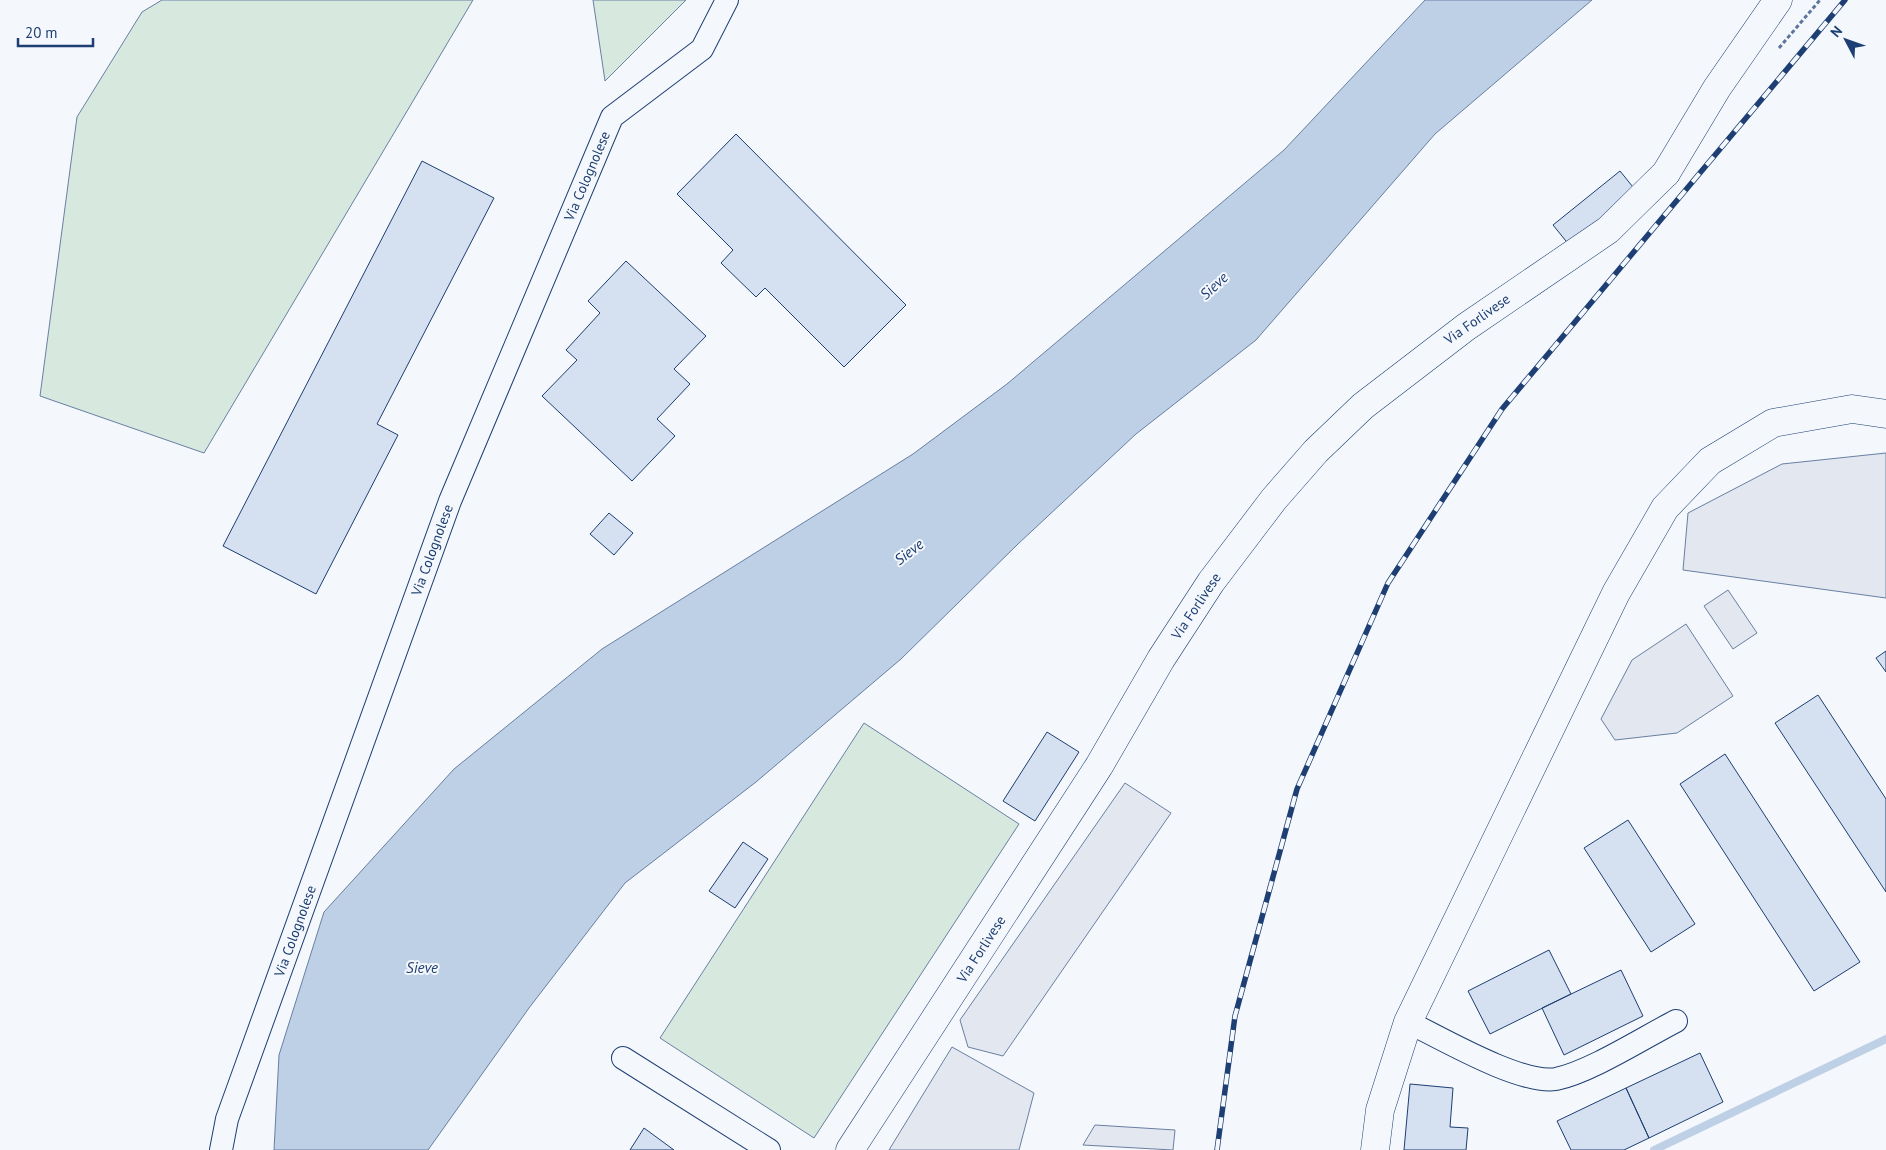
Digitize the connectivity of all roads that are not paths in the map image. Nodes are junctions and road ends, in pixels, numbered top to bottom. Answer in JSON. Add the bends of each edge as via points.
{"nodes":[{"id":1,"x":727,"y":0,"type":"edge"},
{"id":2,"x":1778,"y":0,"type":"edge"},
{"id":3,"x":1886,"y":414,"type":"edge"},
{"id":4,"x":1676,"y":1021,"type":"dead end"},
{"id":5,"x":1408,"y":1022,"type":"junction"},
{"id":6,"x":623,"y":1058,"type":"dead end"},
{"id":7,"x":221,"y":1150,"type":"edge"},
{"id":8,"x":769,"y":1150,"type":"edge"},
{"id":9,"x":850,"y":1150,"type":"edge"},
{"id":10,"x":1375,"y":1150,"type":"edge"}],
"edges":[{"from":1,"to":7,"type":"street","name":"Via Colognolese","via":[[702,49],[612,117],[450,501],[227,1119]]},
{"from":2,"to":9,"type":"street","name":"Via Forlivese","via":[[1717,88],[1666,173],[1608,230],[1466,327],[1363,406],[1316,451],[1274,499],[1166,651],[1099,766]]},
{"from":3,"to":5,"type":"street","via":[[1852,409],[1773,423],[1710,461],[1664,508],[1616,593]]},
{"from":4,"to":5,"type":"street","via":[[1577,1072],[1554,1079],[1525,1076]]},
{"from":5,"to":10,"type":"street","via":[[1380,1110]]},
{"from":6,"to":8,"type":"street"}]}
